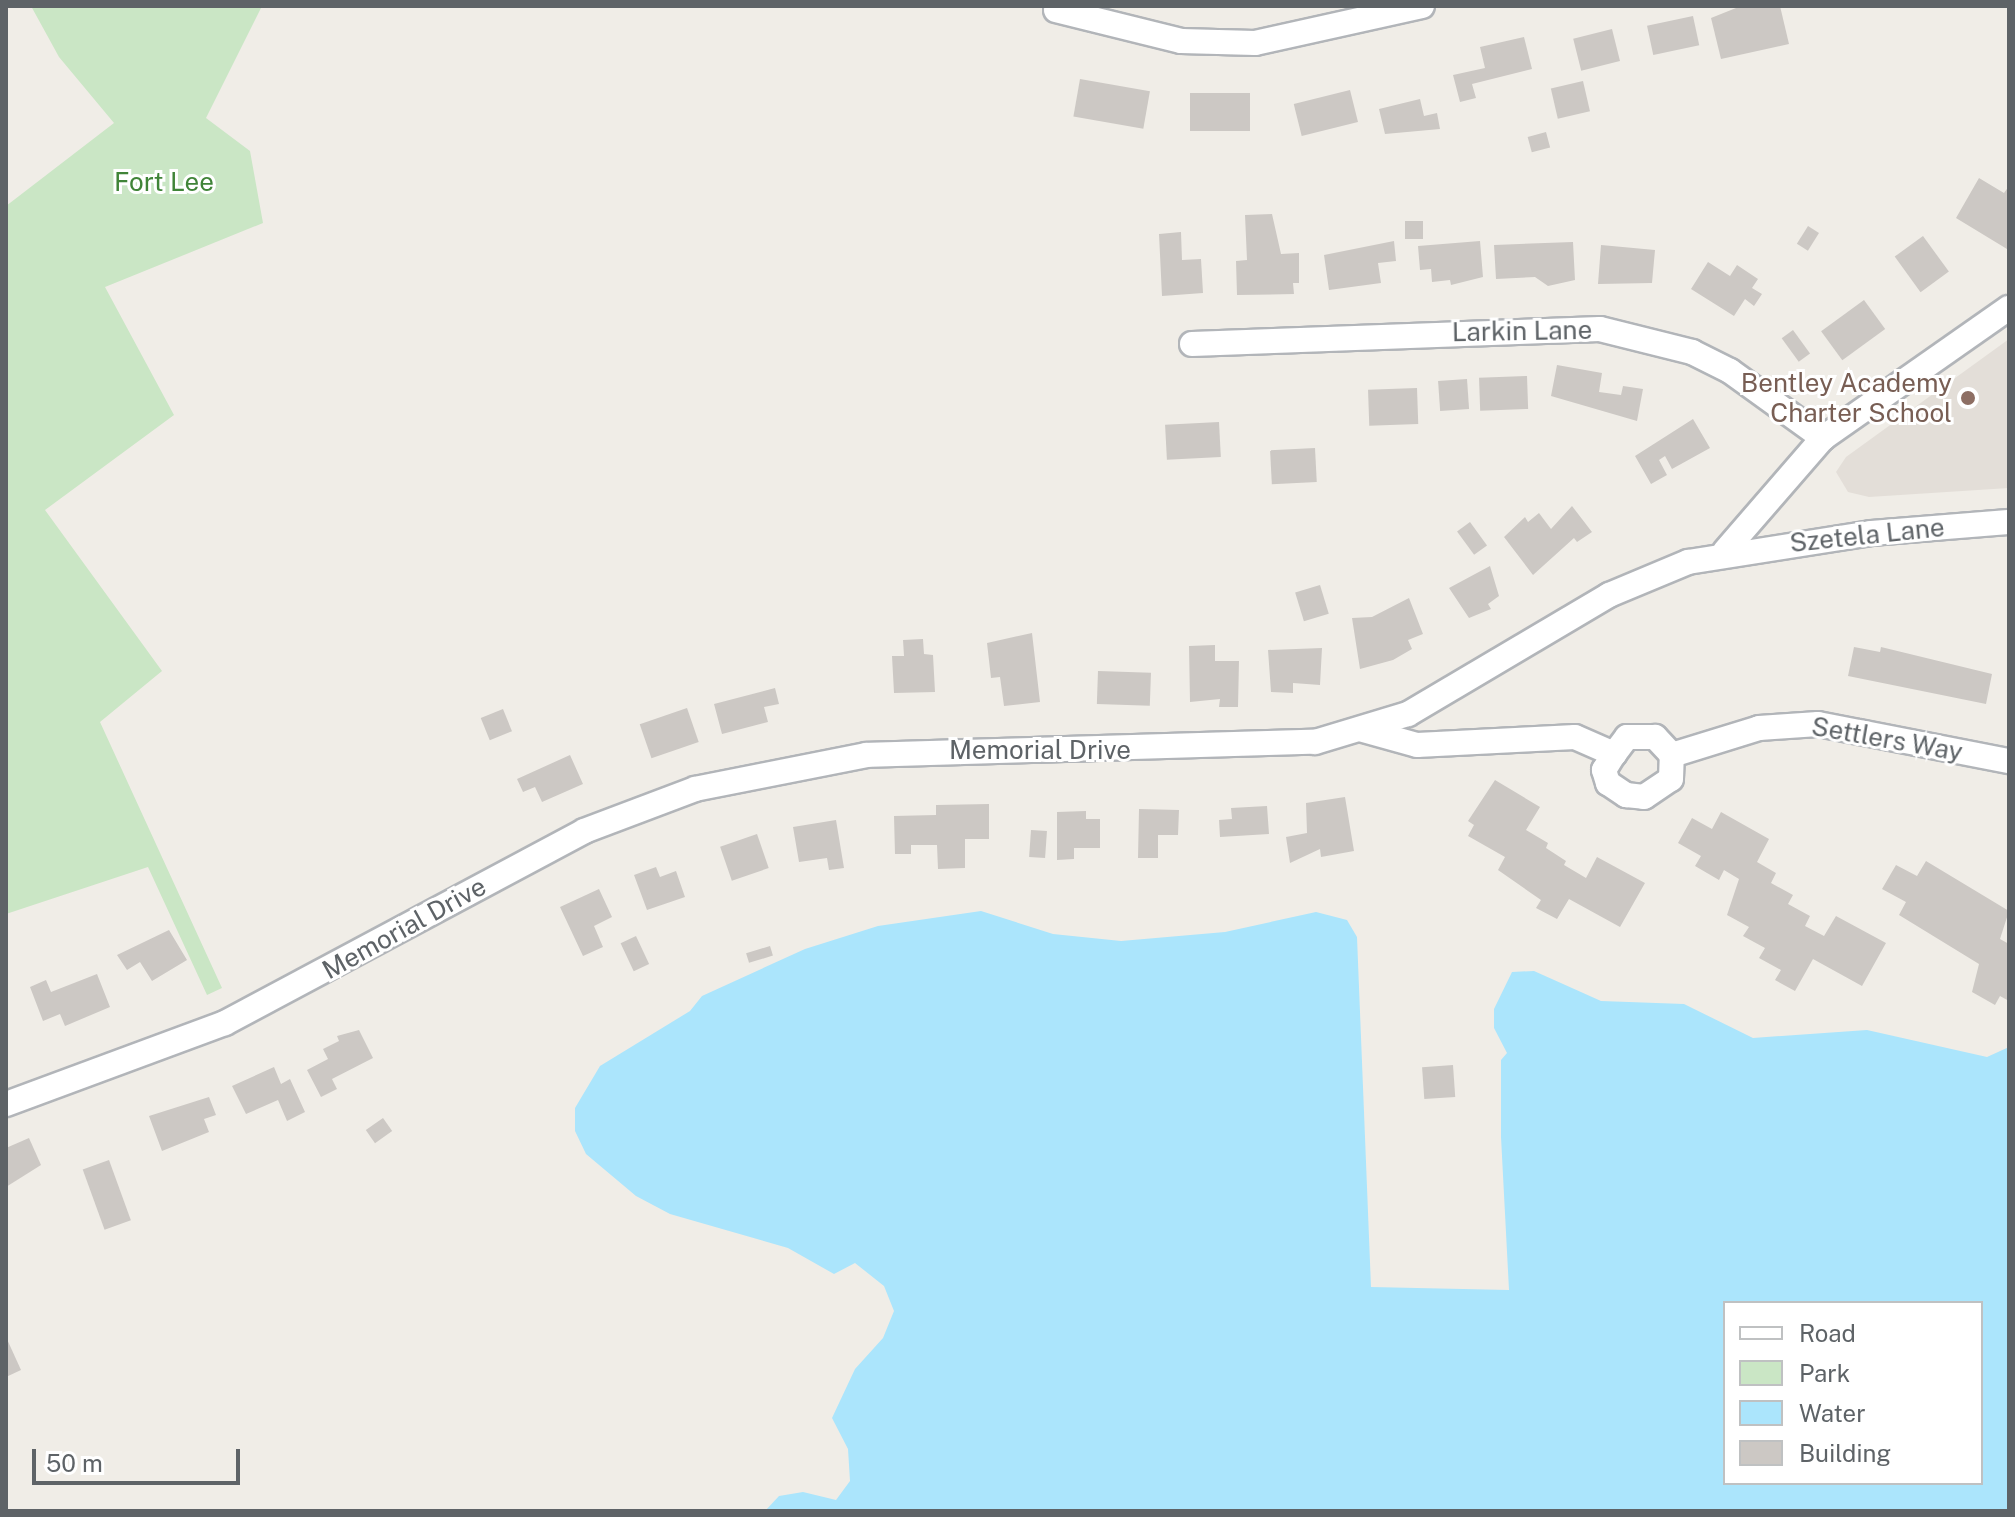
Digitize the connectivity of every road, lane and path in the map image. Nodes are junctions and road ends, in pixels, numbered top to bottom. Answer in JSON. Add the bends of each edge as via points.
{"nodes":[{"id":1,"x":1422,"y":6,"type":"edge"},
{"id":2,"x":1056,"y":10,"type":"dead end"},
{"id":3,"x":2009,"y":308,"type":"edge"},
{"id":4,"x":1192,"y":344,"type":"dead end"},
{"id":5,"x":1823,"y":438,"type":"junction"},
{"id":6,"x":2009,"y":522,"type":"edge"},
{"id":7,"x":1725,"y":551,"type":"junction"},
{"id":8,"x":1363,"y":730,"type":"junction"},
{"id":9,"x":1614,"y":754,"type":"junction"},
{"id":10,"x":1672,"y":755,"type":"junction"},
{"id":11,"x":2009,"y":761,"type":"edge"},
{"id":12,"x":6,"y":1104,"type":"edge"}],
"edges":[{"from":1,"to":2,"type":"street","via":[[1241,43],[1168,39]]},
{"from":3,"to":5,"type":"street","name":"Memorial Drive"},
{"from":4,"to":5,"type":"street","name":"Larkin Lane","via":[[1600,329],[1692,352],[1730,371]]},
{"from":5,"to":7,"type":"street","name":"Memorial Drive"},
{"from":6,"to":7,"type":"street","name":"Szetela Lane"},
{"from":7,"to":8,"type":"street","name":"Memorial Drive","via":[[1609,595],[1451,692]]},
{"from":8,"to":9,"type":"street","via":[[1417,745],[1575,737]]},
{"from":8,"to":12,"type":"street","name":"Memorial Drive","via":[[1268,747],[866,755],[695,789],[584,831],[225,1023]]},
{"from":9,"to":10,"type":"street","via":[[1627,737],[1640,736],[1655,737]]},
{"from":9,"to":10,"type":"street","via":[[1604,770],[1608,783],[1626,795],[1644,797],[1671,779]]},
{"from":10,"to":11,"type":"street","name":"Settlers Way","via":[[1759,728],[1818,724]]}]}
